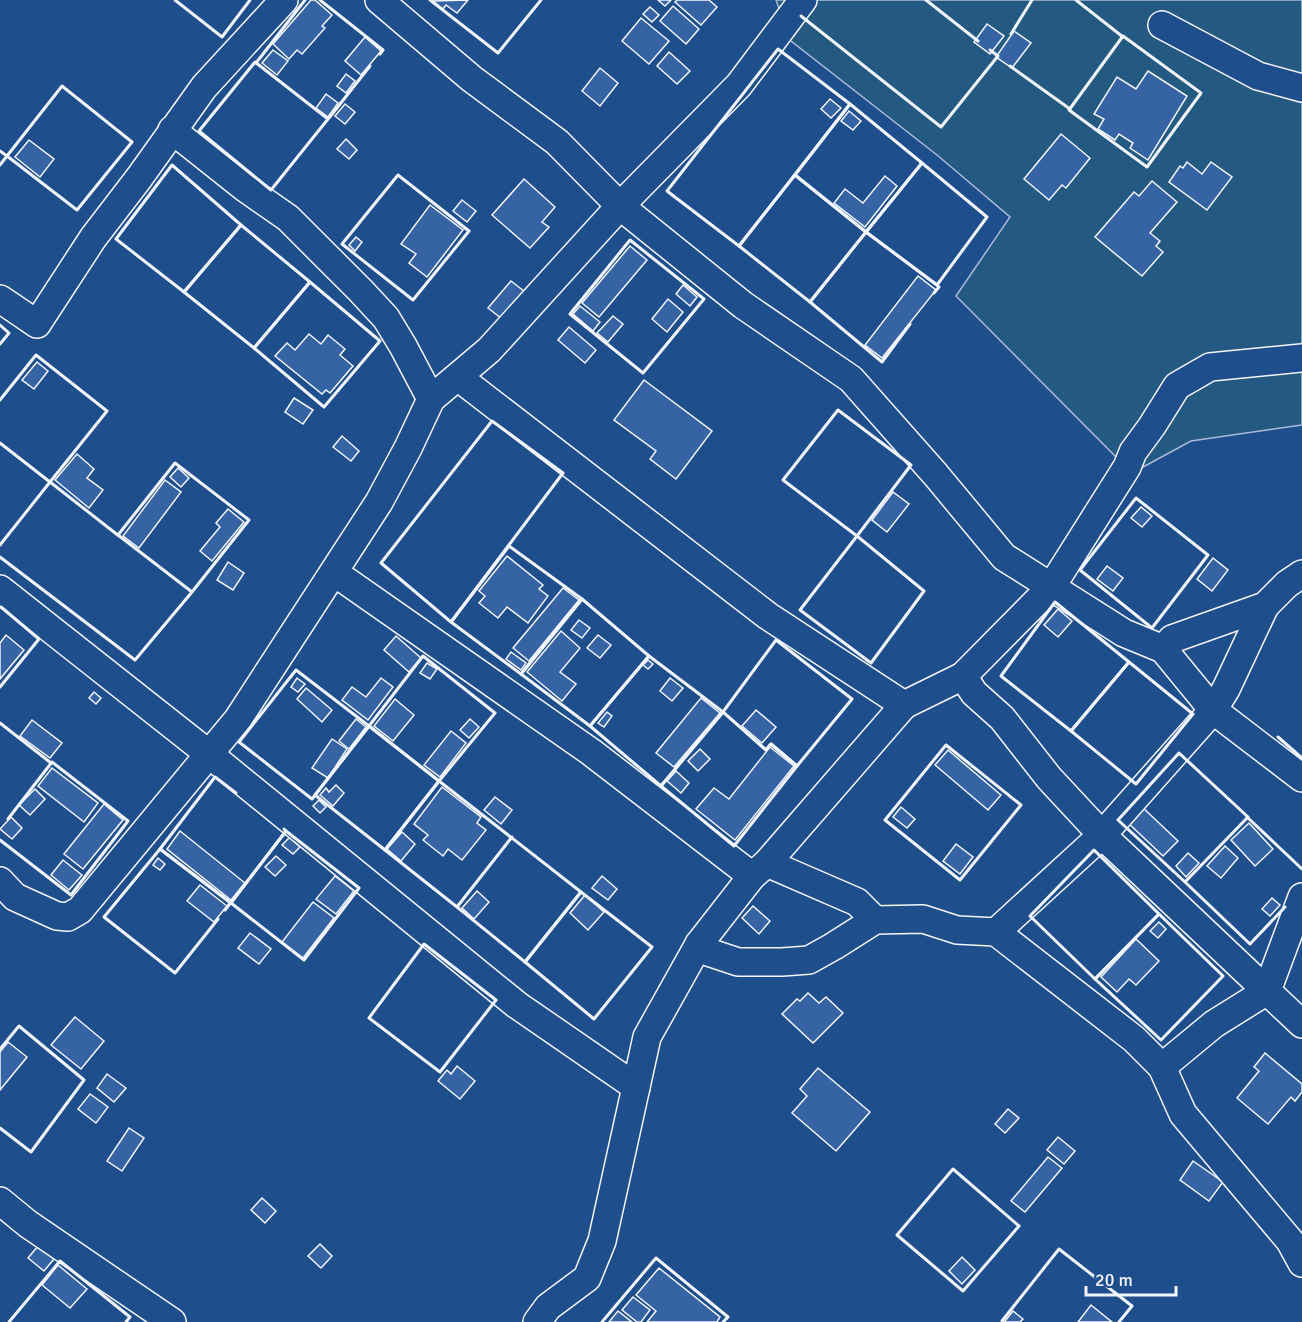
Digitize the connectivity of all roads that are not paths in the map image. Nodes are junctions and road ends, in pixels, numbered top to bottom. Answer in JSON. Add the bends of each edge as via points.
{"nodes":[{"id":1,"x":284,"y":0,"type":"edge"},
{"id":2,"x":379,"y":0,"type":"edge"},
{"id":3,"x":803,"y":0,"type":"edge"},
{"id":4,"x":1162,"y":25,"type":"dead end"},
{"id":5,"x":1302,"y":88,"type":"edge"},
{"id":6,"x":172,"y":130,"type":"junction"},
{"id":7,"x":620,"y":206,"type":"junction"},
{"id":8,"x":0,"y":299,"type":"edge"},
{"id":9,"x":1302,"y":358,"type":"edge"},
{"id":10,"x":458,"y":377,"type":"junction"},
{"id":11,"x":430,"y":399,"type":"junction"},
{"id":12,"x":335,"y":573,"type":"junction"},
{"id":13,"x":1302,"y":574,"type":"edge"},
{"id":14,"x":1052,"y":586,"type":"junction"},
{"id":15,"x":0,"y":589,"type":"edge"},
{"id":16,"x":1265,"y":606,"type":"junction"},
{"id":17,"x":1163,"y":649,"type":"junction"},
{"id":18,"x":963,"y":676,"type":"junction"},
{"id":19,"x":904,"y":705,"type":"junction"},
{"id":20,"x":1213,"y":710,"type":"junction"},
{"id":21,"x":209,"y":754,"type":"junction"},
{"id":22,"x":1302,"y":778,"type":"edge"},
{"id":23,"x":1102,"y":835,"type":"junction"},
{"id":24,"x":759,"y":869,"type":"junction"},
{"id":25,"x":0,"y":881,"type":"edge"},
{"id":26,"x":1302,"y":897,"type":"edge"},
{"id":27,"x":875,"y":920,"type":"junction"},
{"id":28,"x":996,"y":932,"type":"junction"},
{"id":29,"x":699,"y":944,"type":"junction"},
{"id":30,"x":1267,"y":991,"type":"junction"},
{"id":31,"x":1302,"y":1024,"type":"edge"},
{"id":32,"x":1162,"y":1067,"type":"junction"},
{"id":33,"x":636,"y":1087,"type":"junction"},
{"id":34,"x":0,"y":1201,"type":"edge"},
{"id":35,"x":1298,"y":1244,"type":"edge"},
{"id":36,"x":172,"y":1322,"type":"edge"},
{"id":37,"x":537,"y":1322,"type":"edge"}],
"edges":[{"from":1,"to":6,"type":"street","via":[[204,87]]},
{"from":2,"to":7,"type":"street","via":[[472,79],[557,142]]},
{"from":3,"to":7,"type":"street","via":[[739,85]]},
{"from":4,"to":5,"type":"street","via":[[1258,76]]},
{"from":6,"to":8,"type":"street","via":[[93,238],[37,324]]},
{"from":6,"to":11,"type":"street","via":[[288,218],[362,291],[404,346]]},
{"from":7,"to":10,"type":"street","via":[[489,350]]},
{"from":7,"to":14,"type":"street","via":[[743,305],[851,379],[1004,557]]},
{"from":9,"to":14,"type":"street","via":[[1210,367],[1177,386]]},
{"from":10,"to":11,"type":"street"},
{"from":10,"to":19,"type":"street","via":[[768,616]]},
{"from":11,"to":12,"type":"street","via":[[380,502]]},
{"from":12,"to":21,"type":"street","via":[[238,719]]},
{"from":12,"to":24,"type":"street"},
{"from":13,"to":16,"type":"street"},
{"from":14,"to":17,"type":"street","via":[[1124,633]]},
{"from":14,"to":18,"type":"street"},
{"from":15,"to":21,"type":"street"},
{"from":16,"to":17,"type":"street","via":[[1172,639]]},
{"from":16,"to":20,"type":"street"},
{"from":17,"to":20,"type":"street"},
{"from":18,"to":19,"type":"street"},
{"from":18,"to":23,"type":"street"},
{"from":19,"to":24,"type":"street"},
{"from":20,"to":22,"type":"street"},
{"from":20,"to":23,"type":"street"},
{"from":21,"to":25,"type":"street","via":[[80,910],[68,917],[57,916],[15,897]]},
{"from":21,"to":33,"type":"street","via":[[517,1005]]},
{"from":23,"to":28,"type":"street"},
{"from":23,"to":30,"type":"street"},
{"from":24,"to":27,"type":"street","via":[[857,902]]},
{"from":24,"to":29,"type":"street"},
{"from":26,"to":30,"type":"street"},
{"from":27,"to":28,"type":"street","via":[[923,919],[957,930]]},
{"from":27,"to":29,"type":"street","via":[[809,960],[738,962],[708,952]]},
{"from":28,"to":32,"type":"street","via":[[1134,1039]]},
{"from":29,"to":33,"type":"street","via":[[647,1036]]},
{"from":30,"to":31,"type":"street"},
{"from":30,"to":32,"type":"street","via":[[1214,1024]]},
{"from":32,"to":35,"type":"street","via":[[1183,1114]]},
{"from":33,"to":37,"type":"street","via":[[602,1242],[587,1278],[548,1307]]},
{"from":34,"to":36,"type":"street"}]}
